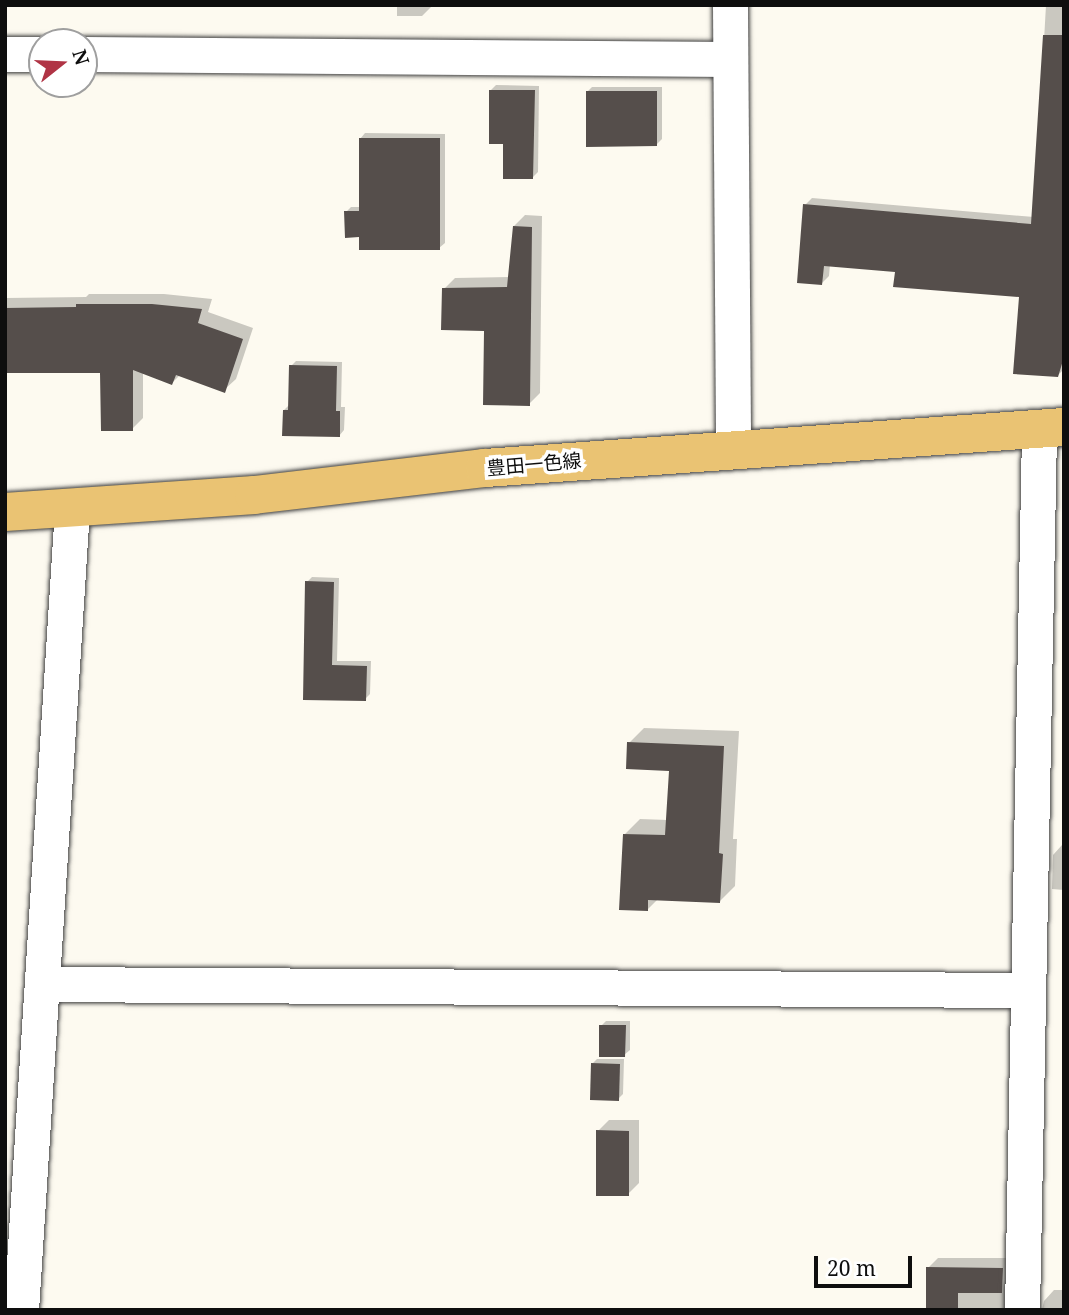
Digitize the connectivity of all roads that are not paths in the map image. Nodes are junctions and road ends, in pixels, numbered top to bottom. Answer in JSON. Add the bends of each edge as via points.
{"nodes":[{"id":1,"x":730,"y":5,"type":"edge"},
{"id":2,"x":5,"y":54,"type":"edge"},
{"id":3,"x":28,"y":54,"type":"edge"},
{"id":4,"x":98,"y":54,"type":"edge"},
{"id":5,"x":730,"y":59,"type":"junction"},
{"id":6,"x":1051,"y":428,"type":"edge"},
{"id":7,"x":733,"y":449,"type":"junction"},
{"id":8,"x":72,"y":508,"type":"junction"},
{"id":9,"x":5,"y":512,"type":"edge"},
{"id":10,"x":42,"y":984,"type":"junction"},
{"id":11,"x":1026,"y":990,"type":"junction"},
{"id":12,"x":21,"y":1310,"type":"edge"},
{"id":13,"x":1022,"y":1310,"type":"edge"}],
"edges":[{"from":1,"to":5,"type":"street"},
{"from":2,"to":3,"type":"street"},
{"from":4,"to":5,"type":"street"},
{"from":5,"to":7,"type":"street"},
{"from":6,"to":7,"type":"main road","name":"豊田一色線"},
{"from":6,"to":11,"type":"street"},
{"from":7,"to":8,"type":"main road","name":"豊田一色線"},
{"from":8,"to":9,"type":"main road","name":"豊田一色線"},
{"from":8,"to":10,"type":"street"},
{"from":10,"to":11,"type":"street"},
{"from":10,"to":12,"type":"street"},
{"from":11,"to":13,"type":"street"}]}
